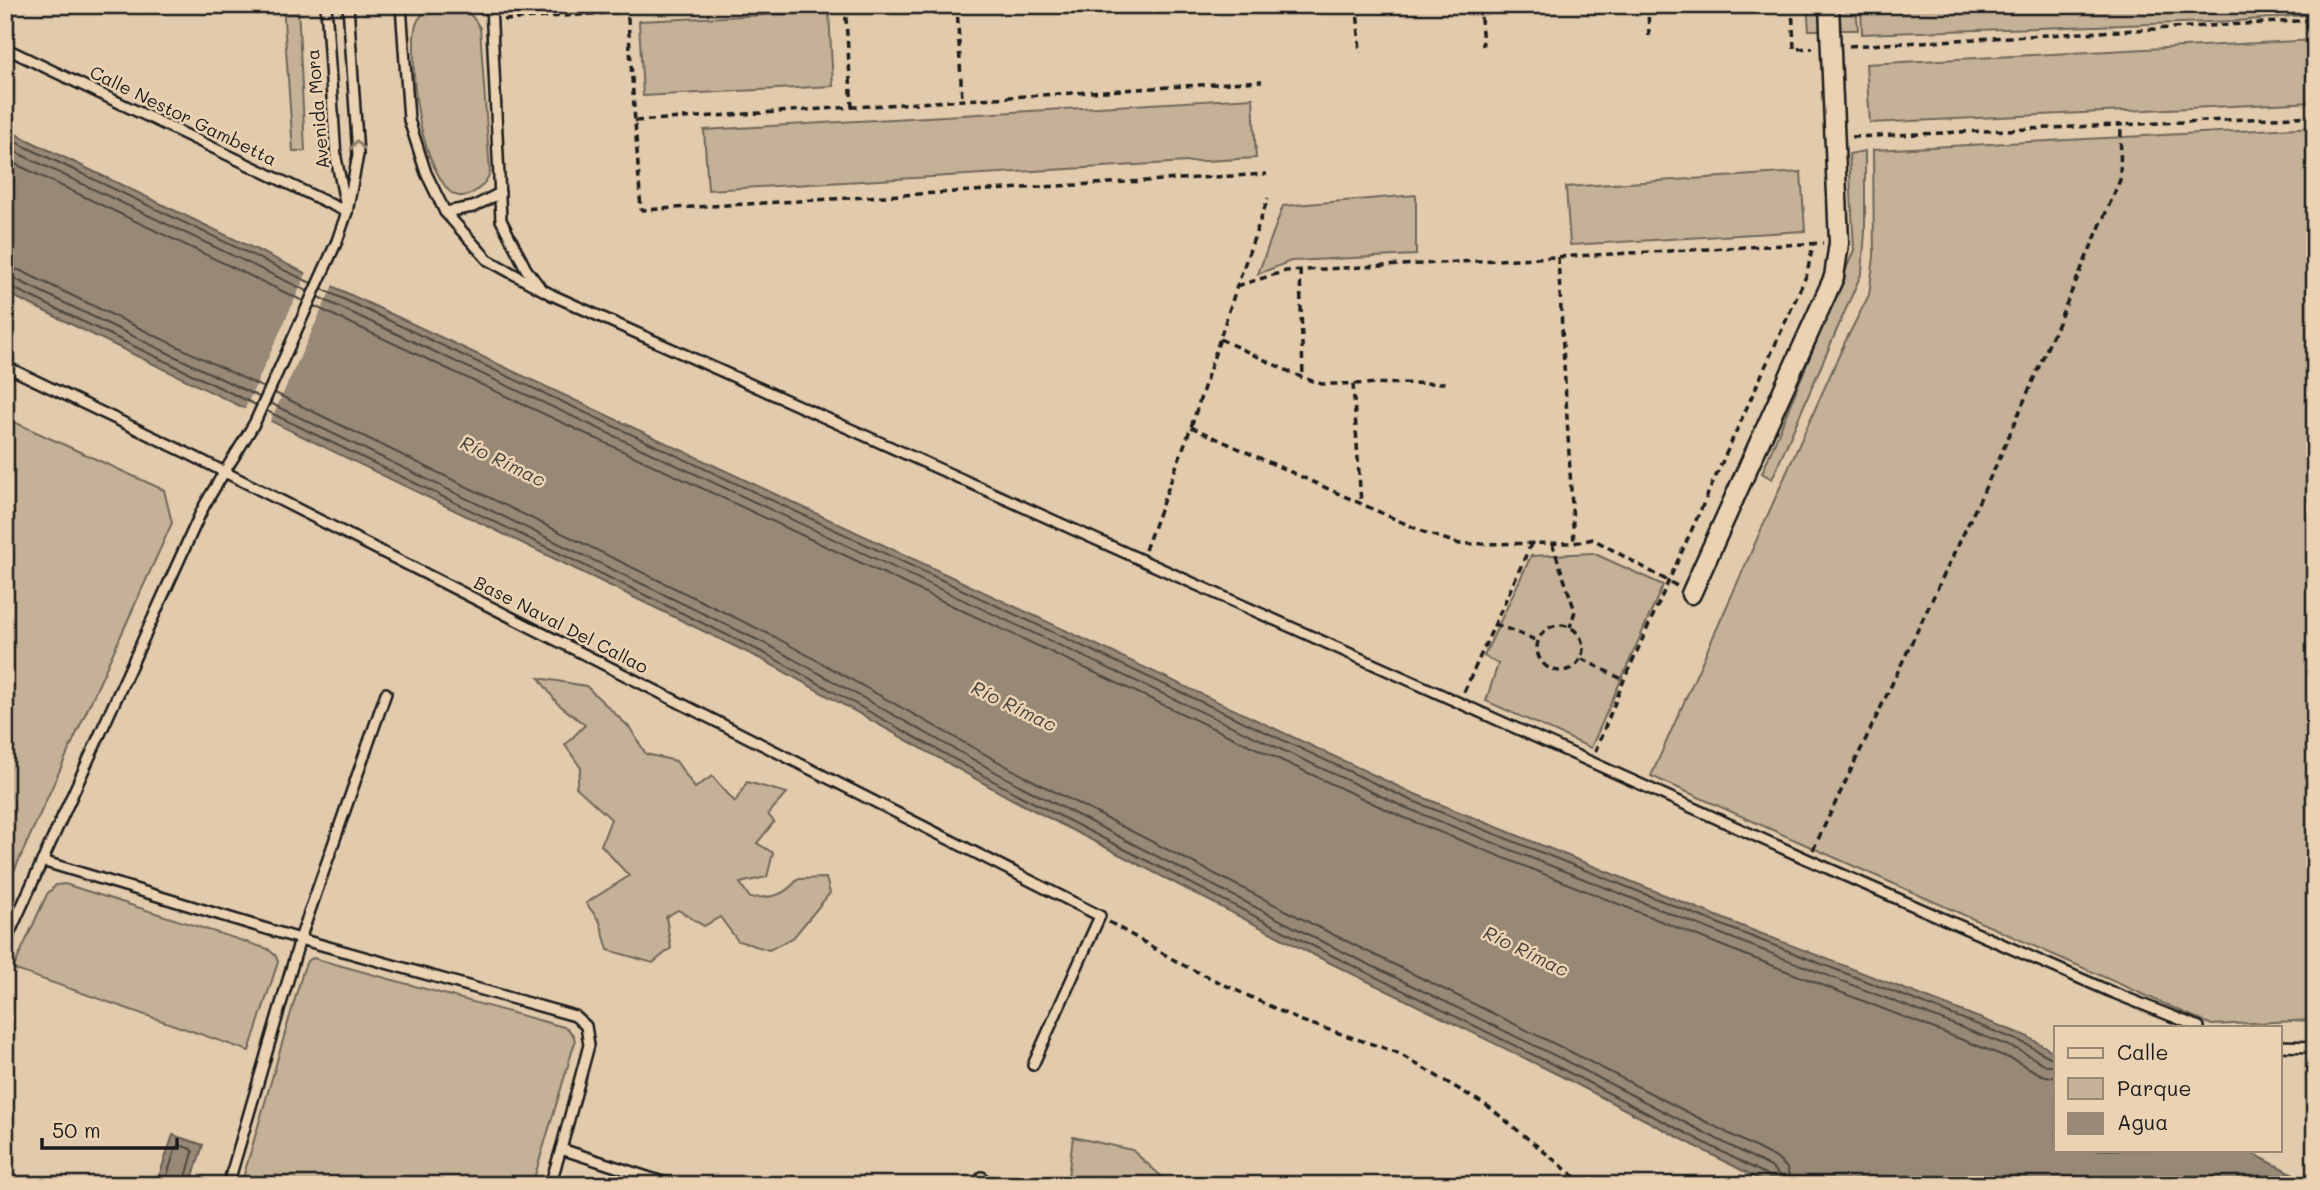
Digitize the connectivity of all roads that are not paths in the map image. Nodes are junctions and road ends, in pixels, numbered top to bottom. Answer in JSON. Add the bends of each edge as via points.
{"nodes":[{"id":1,"x":326,"y":5,"type":"edge"},
{"id":2,"x":348,"y":5,"type":"edge"},
{"id":3,"x":401,"y":5,"type":"edge"},
{"id":4,"x":480,"y":5,"type":"edge"},
{"id":5,"x":1829,"y":5,"type":"edge"},
{"id":6,"x":492,"y":12,"type":"edge"},
{"id":7,"x":5,"y":48,"type":"edge"},
{"id":8,"x":500,"y":193,"type":"junction"},
{"id":9,"x":347,"y":212,"type":"junction"},
{"id":10,"x":445,"y":212,"type":"junction"},
{"id":11,"x":543,"y":290,"type":"junction"},
{"id":12,"x":5,"y":366,"type":"edge"},
{"id":13,"x":223,"y":472,"type":"junction"},
{"id":14,"x":1691,"y":594,"type":"road end"},
{"id":15,"x":386,"y":693,"type":"dead end"},
{"id":16,"x":42,"y":861,"type":"junction"},
{"id":17,"x":300,"y":939,"type":"junction"},
{"id":18,"x":5,"y":943,"type":"edge"},
{"id":19,"x":2196,"y":1026,"type":"edge"},
{"id":20,"x":2282,"y":1046,"type":"edge"},
{"id":21,"x":2315,"y":1047,"type":"edge"},
{"id":22,"x":1033,"y":1065,"type":"dead end"},
{"id":23,"x":561,"y":1149,"type":"junction"},
{"id":24,"x":228,"y":1185,"type":"edge"},
{"id":25,"x":550,"y":1185,"type":"edge"},
{"id":26,"x":672,"y":1185,"type":"edge"}],
"edges":[{"from":1,"to":9,"type":"lane","name":"Avenida Mora","via":[[336,158]]},
{"from":9,"to":2,"type":"lane","name":"Avenida Mora","one_way":true,"via":[[358,155]]},
{"from":3,"to":10,"type":"lane","via":[[410,120],[426,173]]},
{"from":4,"to":6,"type":"lane"},
{"from":5,"to":14,"type":"street","via":[[1839,243],[1834,277]]},
{"from":6,"to":8,"type":"lane"},
{"from":7,"to":9,"type":"lane","name":"Calle Nestor Gambetta"},
{"from":8,"to":10,"type":"lane","via":[[473,207]]},
{"from":8,"to":11,"type":"lane","via":[[501,220],[526,269]]},
{"from":9,"to":13,"type":"lane","via":[[255,422]]},
{"from":10,"to":11,"type":"lane","via":[[488,260]]},
{"from":11,"to":19,"type":"lane","via":[[1809,860]]},
{"from":12,"to":13,"type":"lane","name":"Base Naval Del Callao"},
{"from":13,"to":16,"type":"lane"},
{"from":13,"to":22,"type":"lane","name":"Base Naval Del Callao","via":[[1101,916]]},
{"from":15,"to":17,"type":"lane"},
{"from":16,"to":17,"type":"lane"},
{"from":16,"to":18,"type":"lane"},
{"from":17,"to":23,"type":"lane","via":[[575,1016],[586,1026],[589,1045]]},
{"from":17,"to":24,"type":"lane"},
{"from":20,"to":21,"type":"lane"},
{"from":23,"to":25,"type":"lane"},
{"from":23,"to":26,"type":"lane"}]}
